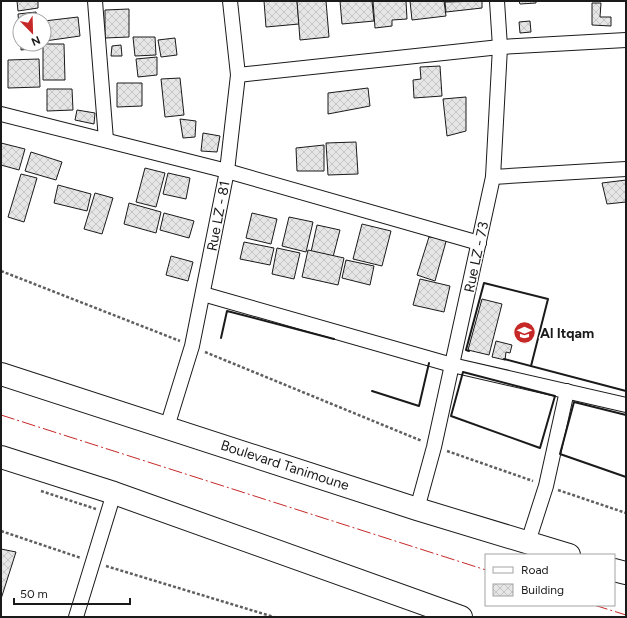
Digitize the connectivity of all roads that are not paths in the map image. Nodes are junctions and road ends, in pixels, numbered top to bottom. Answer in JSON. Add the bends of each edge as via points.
{"nodes":[{"id":1,"x":95,"y":1,"type":"edge"},
{"id":2,"x":230,"y":1,"type":"edge"},
{"id":3,"x":497,"y":1,"type":"edge"},
{"id":4,"x":626,"y":40,"type":"edge"},
{"id":5,"x":500,"y":47,"type":"junction"},
{"id":6,"x":238,"y":75,"type":"junction"},
{"id":7,"x":1,"y":114,"type":"edge"},
{"id":8,"x":106,"y":140,"type":"junction"},
{"id":9,"x":626,"y":169,"type":"edge"},
{"id":10,"x":227,"y":171,"type":"junction"},
{"id":11,"x":494,"y":177,"type":"junction"},
{"id":12,"x":479,"y":243,"type":"junction"},
{"id":13,"x":203,"y":294,"type":"junction"},
{"id":14,"x":452,"y":365,"type":"junction"},
{"id":15,"x":1,"y":374,"type":"edge"},
{"id":16,"x":567,"y":391,"type":"junction"},
{"id":17,"x":626,"y":405,"type":"edge"},
{"id":18,"x":167,"y":427,"type":"junction"},
{"id":19,"x":1,"y":457,"type":"edge"},
{"id":20,"x":114,"y":493,"type":"junction"},
{"id":21,"x":417,"y":509,"type":"junction"},
{"id":22,"x":528,"y":542,"type":"junction"},
{"id":23,"x":566,"y":554,"type":"edge"},
{"id":24,"x":615,"y":570,"type":"edge"},
{"id":25,"x":626,"y":573,"type":"edge"},
{"id":26,"x":457,"y":616,"type":"edge"},
{"id":27,"x":76,"y":617,"type":"edge"}],
"edges":[{"from":1,"to":8,"type":"street"},
{"from":2,"to":6,"type":"street","name":"Rue LZ - 81"},
{"from":3,"to":5,"type":"street","name":"Rue LZ - 73"},
{"from":4,"to":5,"type":"street"},
{"from":5,"to":6,"type":"street"},
{"from":5,"to":11,"type":"street","name":"Rue LZ - 73"},
{"from":6,"to":10,"type":"street","name":"Rue LZ - 81"},
{"from":7,"to":8,"type":"street"},
{"from":8,"to":10,"type":"street"},
{"from":9,"to":11,"type":"street"},
{"from":10,"to":12,"type":"street"},
{"from":10,"to":13,"type":"street","name":"Rue LZ - 81"},
{"from":11,"to":12,"type":"street","name":"Rue LZ - 73"},
{"from":12,"to":14,"type":"street","name":"Rue LZ - 73"},
{"from":13,"to":14,"type":"street"},
{"from":13,"to":18,"type":"street","name":"Rue LZ - 81","via":[[192,346]]},
{"from":14,"to":16,"type":"street"},
{"from":14,"to":21,"type":"street","name":"Rue LZ - 73"},
{"from":15,"to":18,"type":"main road","name":"Boulevard Tanimoune"},
{"from":16,"to":17,"type":"street"},
{"from":16,"to":22,"type":"street","via":[[546,486]]},
{"from":18,"to":21,"type":"main road","name":"Boulevard Tanimoune"},
{"from":19,"to":20,"type":"main road"},
{"from":20,"to":26,"type":"main road"},
{"from":20,"to":27,"type":"street"},
{"from":21,"to":22,"type":"main road","name":"Boulevard Tanimoune"},
{"from":22,"to":23,"type":"main road","name":"Boulevard Tanimoune"},
{"from":24,"to":25,"type":"main road"}]}
